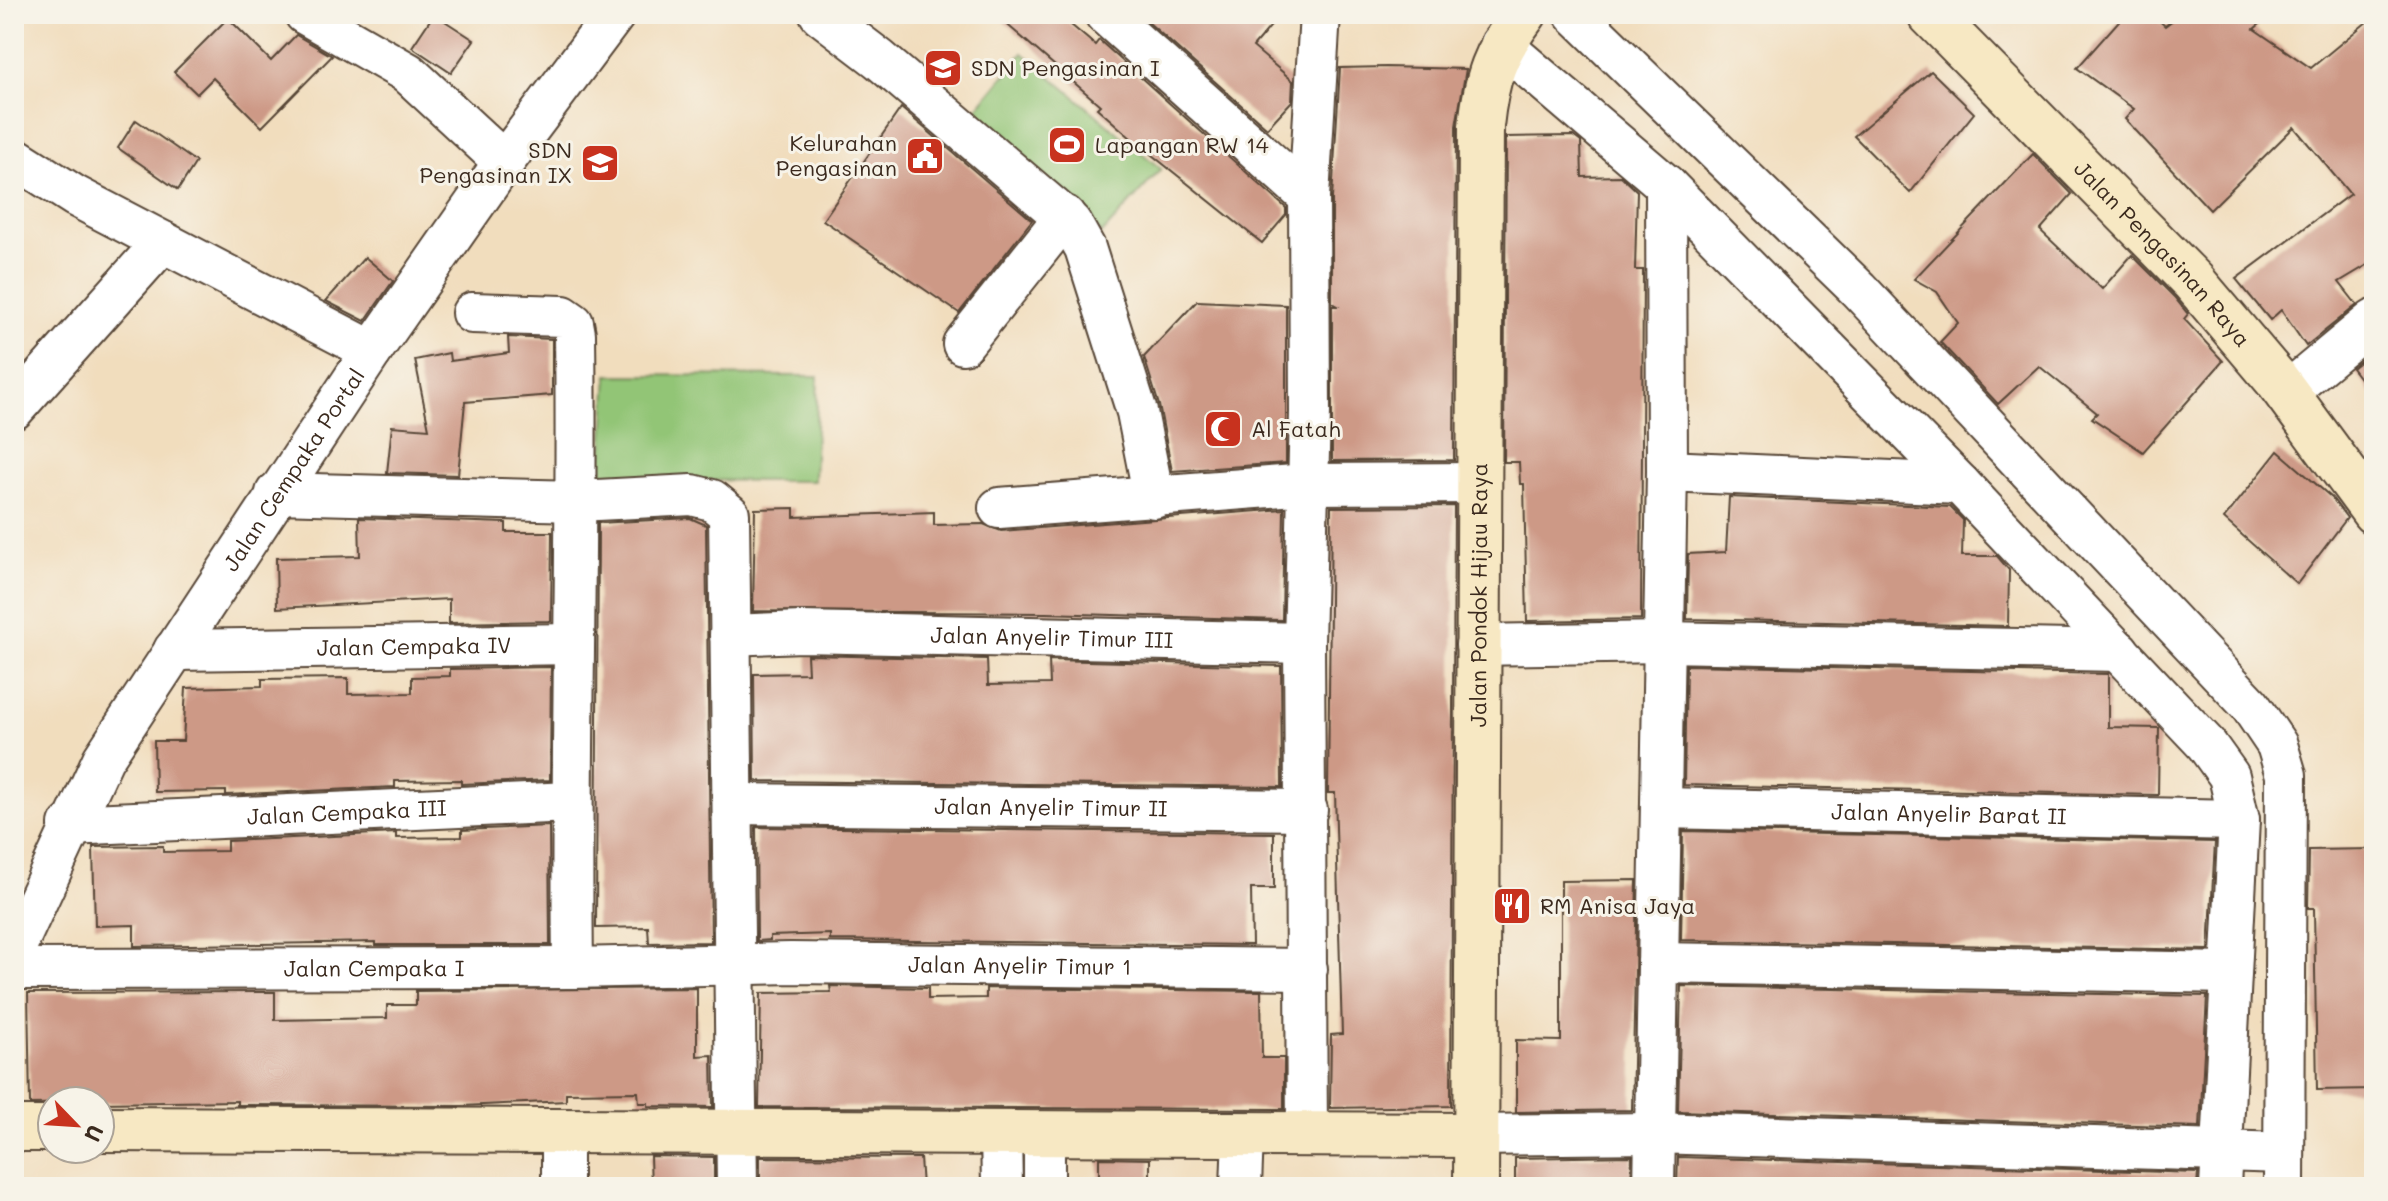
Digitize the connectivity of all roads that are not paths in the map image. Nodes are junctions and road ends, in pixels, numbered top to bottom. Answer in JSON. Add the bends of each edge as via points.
{"nodes":[{"id":1,"x":305,"y":14,"type":"edge"},
{"id":2,"x":615,"y":14,"type":"edge"},
{"id":3,"x":820,"y":14,"type":"edge"},
{"id":4,"x":1105,"y":14,"type":"edge"},
{"id":5,"x":1320,"y":14,"type":"edge"},
{"id":6,"x":1575,"y":14,"type":"edge"},
{"id":7,"x":1930,"y":14,"type":"edge"},
{"id":8,"x":1513,"y":29,"type":"edge"},
{"id":9,"x":14,"y":157,"type":"edge"},
{"id":10,"x":504,"y":162,"type":"junction"},
{"id":11,"x":1666,"y":185,"type":"junction"},
{"id":12,"x":1309,"y":197,"type":"junction"},
{"id":13,"x":1065,"y":216,"type":"junction"},
{"id":14,"x":163,"y":242,"type":"junction"},
{"id":15,"x":472,"y":313,"type":"dead end"},
{"id":16,"x":2374,"y":320,"type":"edge"},
{"id":17,"x":963,"y":344,"type":"dead end"},
{"id":18,"x":372,"y":351,"type":"junction"},
{"id":19,"x":2286,"y":393,"type":"junction"},
{"id":20,"x":14,"y":409,"type":"edge"},
{"id":21,"x":1667,"y":471,"type":"junction"},
{"id":22,"x":1479,"y":483,"type":"junction"},
{"id":23,"x":1308,"y":484,"type":"junction"},
{"id":24,"x":1960,"y":484,"type":"junction"},
{"id":25,"x":276,"y":493,"type":"junction"},
{"id":26,"x":1154,"y":498,"type":"junction"},
{"id":27,"x":578,"y":501,"type":"junction"},
{"id":28,"x":999,"y":508,"type":"dead end"},
{"id":29,"x":2374,"y":512,"type":"edge"},
{"id":30,"x":730,"y":635,"type":"junction"},
{"id":31,"x":1664,"y":642,"type":"junction"},
{"id":32,"x":1304,"y":643,"type":"junction"},
{"id":33,"x":574,"y":644,"type":"junction"},
{"id":34,"x":1476,"y":645,"type":"junction"},
{"id":35,"x":174,"y":650,"type":"junction"},
{"id":36,"x":2119,"y":651,"type":"junction"},
{"id":37,"x":570,"y":802,"type":"junction"},
{"id":38,"x":733,"y":804,"type":"junction"},
{"id":39,"x":1661,"y":808,"type":"junction"},
{"id":40,"x":1307,"y":810,"type":"junction"},
{"id":41,"x":2239,"y":820,"type":"junction"},
{"id":42,"x":69,"y":825,"type":"junction"},
{"id":43,"x":24,"y":897,"type":"edge"},
{"id":44,"x":14,"y":951,"type":"edge"},
{"id":45,"x":1658,"y":963,"type":"junction"},
{"id":46,"x":734,"y":965,"type":"junction"},
{"id":47,"x":573,"y":968,"type":"junction"},
{"id":48,"x":14,"y":969,"type":"edge"},
{"id":49,"x":1307,"y":969,"type":"junction"},
{"id":50,"x":2231,"y":973,"type":"junction"},
{"id":51,"x":14,"y":1129,"type":"edge"},
{"id":52,"x":36,"y":1129,"type":"edge"},
{"id":53,"x":116,"y":1129,"type":"edge"},
{"id":54,"x":562,"y":1131,"type":"junction"},
{"id":55,"x":738,"y":1132,"type":"junction"},
{"id":56,"x":1001,"y":1133,"type":"junction"},
{"id":57,"x":1654,"y":1133,"type":"junction"},
{"id":58,"x":1044,"y":1134,"type":"junction"},
{"id":59,"x":1243,"y":1135,"type":"junction"},
{"id":60,"x":1307,"y":1135,"type":"junction"},
{"id":61,"x":1476,"y":1135,"type":"junction"},
{"id":62,"x":2221,"y":1170,"type":"edge"},
{"id":63,"x":2284,"y":1170,"type":"edge"},
{"id":64,"x":562,"y":1187,"type":"edge"},
{"id":65,"x":737,"y":1187,"type":"edge"},
{"id":66,"x":1002,"y":1187,"type":"edge"},
{"id":67,"x":1044,"y":1187,"type":"edge"},
{"id":68,"x":1241,"y":1187,"type":"edge"},
{"id":69,"x":1476,"y":1187,"type":"edge"},
{"id":70,"x":1654,"y":1187,"type":"edge"}],
"edges":[{"from":1,"to":10,"type":"street","via":[[408,73]]},
{"from":2,"to":10,"type":"street","name":"Jalan Cempaka Portal"},
{"from":3,"to":13,"type":"street"},
{"from":4,"to":12,"type":"street"},
{"from":5,"to":12,"type":"street"},
{"from":6,"to":63,"type":"street","via":[[1858,289],[2250,705],[2277,745],[2286,775]]},
{"from":7,"to":19,"type":"street","name":"Jalan Pengasinan Raya","via":[[2193,281]]},
{"from":8,"to":11,"type":"street"},
{"from":8,"to":22,"type":"street","name":"Jalan Pondok Hijau Raya","via":[[1485,87],[1481,126]]},
{"from":9,"to":14,"type":"street"},
{"from":10,"to":18,"type":"street","name":"Jalan Cempaka Portal"},
{"from":11,"to":21,"type":"street"},
{"from":11,"to":24,"type":"street"},
{"from":12,"to":23,"type":"street"},
{"from":13,"to":17,"type":"street"},
{"from":13,"to":26,"type":"street","via":[[1085,248],[1121,360]]},
{"from":14,"to":18,"type":"street"},
{"from":14,"to":20,"type":"street"},
{"from":15,"to":27,"type":"street","via":[[563,316],[573,323]]},
{"from":16,"to":19,"type":"street"},
{"from":18,"to":25,"type":"street","name":"Jalan Cempaka Portal"},
{"from":19,"to":29,"type":"street","name":"Jalan Pengasinan Raya"},
{"from":21,"to":24,"type":"street"},
{"from":21,"to":31,"type":"street"},
{"from":22,"to":23,"type":"street"},
{"from":22,"to":34,"type":"street","name":"Jalan Pondok Hijau Raya"},
{"from":23,"to":26,"type":"street"},
{"from":23,"to":32,"type":"street"},
{"from":24,"to":36,"type":"street"},
{"from":25,"to":27,"type":"street"},
{"from":25,"to":35,"type":"street","name":"Jalan Cempaka Portal"},
{"from":26,"to":28,"type":"street"},
{"from":27,"to":30,"type":"street","via":[[692,495],[712,500],[729,514]]},
{"from":27,"to":33,"type":"street"},
{"from":30,"to":32,"type":"street","name":"Jalan Anyelir Timur III","via":[[802,632]]},
{"from":30,"to":38,"type":"street"},
{"from":31,"to":34,"type":"street"},
{"from":31,"to":36,"type":"street"},
{"from":31,"to":39,"type":"street"},
{"from":32,"to":40,"type":"street"},
{"from":33,"to":35,"type":"street","name":"Jalan Cempaka IV"},
{"from":33,"to":37,"type":"street"},
{"from":34,"to":61,"type":"street","name":"Jalan Pondok Hijau Raya"},
{"from":35,"to":42,"type":"street","name":"Jalan Cempaka Portal","via":[[103,759]]},
{"from":36,"to":41,"type":"street","via":[[2229,776]]},
{"from":37,"to":42,"type":"street","name":"Jalan Cempaka III"},
{"from":37,"to":47,"type":"street"},
{"from":38,"to":40,"type":"street","name":"Jalan Anyelir Timur II"},
{"from":38,"to":46,"type":"street"},
{"from":39,"to":41,"type":"street","name":"Jalan Anyelir Barat II"},
{"from":39,"to":45,"type":"street"},
{"from":40,"to":49,"type":"street"},
{"from":41,"to":50,"type":"street"},
{"from":42,"to":43,"type":"street","name":"Jalan Cempaka Portal"},
{"from":43,"to":44,"type":"street","name":"Jalan Cempaka Portal"},
{"from":45,"to":50,"type":"street"},
{"from":45,"to":57,"type":"street"},
{"from":46,"to":47,"type":"street","name":"Jalan Cempaka I"},
{"from":46,"to":49,"type":"street","name":"Jalan Anyelir Timur 1"},
{"from":46,"to":55,"type":"street"},
{"from":47,"to":48,"type":"street","name":"Jalan Cempaka I"},
{"from":49,"to":60,"type":"street"},
{"from":50,"to":62,"type":"street"},
{"from":51,"to":52,"type":"street"},
{"from":53,"to":54,"type":"street"},
{"from":54,"to":55,"type":"street"},
{"from":54,"to":64,"type":"street"},
{"from":55,"to":56,"type":"street"},
{"from":55,"to":65,"type":"street"},
{"from":56,"to":58,"type":"street"},
{"from":56,"to":66,"type":"street"},
{"from":57,"to":61,"type":"street"},
{"from":57,"to":62,"type":"street"},
{"from":57,"to":70,"type":"street"},
{"from":58,"to":59,"type":"street"},
{"from":58,"to":67,"type":"street"},
{"from":59,"to":60,"type":"street"},
{"from":59,"to":68,"type":"street"},
{"from":60,"to":61,"type":"street"},
{"from":61,"to":69,"type":"street","name":"Jalan Pondok Hijau Raya"},
{"from":62,"to":63,"type":"street"}]}
